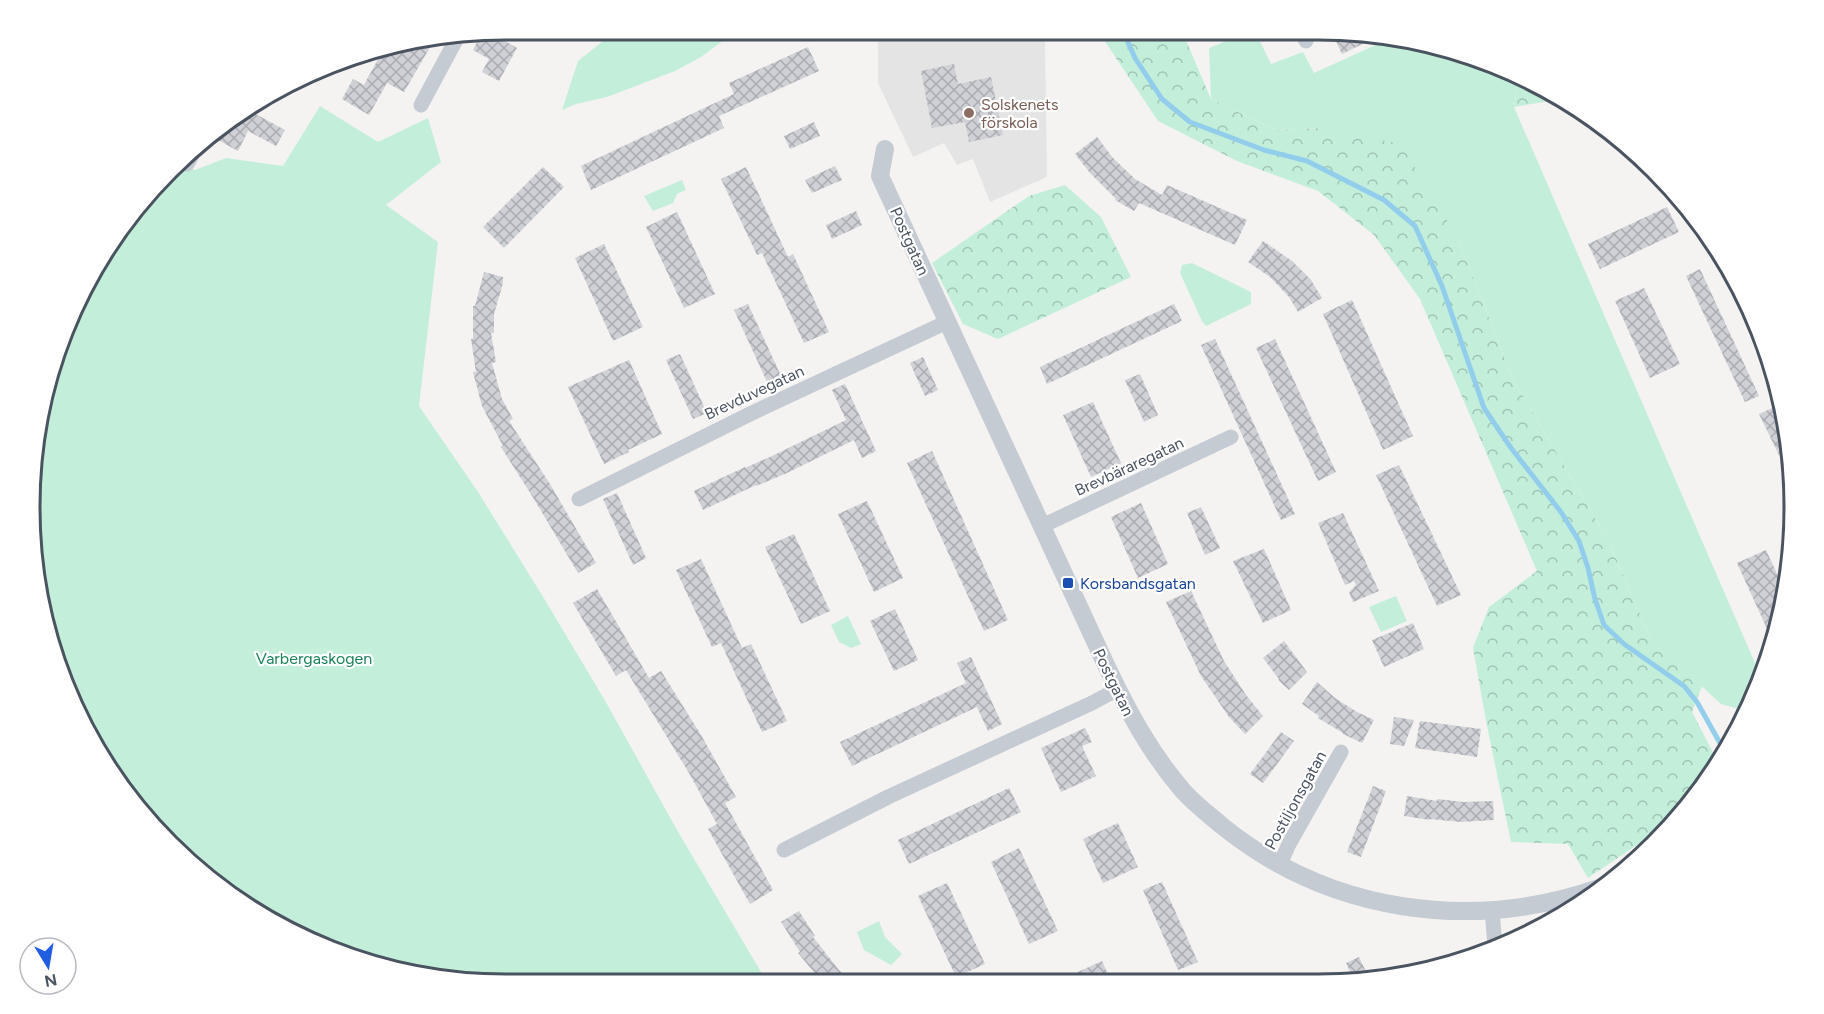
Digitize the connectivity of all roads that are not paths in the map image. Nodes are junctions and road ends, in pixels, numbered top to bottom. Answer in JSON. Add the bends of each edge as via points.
{"nodes":[{"id":1,"x":454,"y":43,"type":"edge"},
{"id":2,"x":421,"y":105,"type":"dead end"},
{"id":3,"x":885,"y":149,"type":"dead end"},
{"id":4,"x":947,"y":322,"type":"junction"},
{"id":5,"x":1231,"y":437,"type":"dead end"},
{"id":6,"x":579,"y":499,"type":"dead end"},
{"id":7,"x":1042,"y":526,"type":"junction"},
{"id":8,"x":1118,"y":689,"type":"junction"},
{"id":9,"x":1341,"y":752,"type":"dead end"},
{"id":10,"x":784,"y":850,"type":"dead end"},
{"id":11,"x":1280,"y":864,"type":"junction"},
{"id":12,"x":1576,"y":895,"type":"edge"},
{"id":13,"x":1492,"y":910,"type":"junction"},
{"id":14,"x":1494,"y":939,"type":"edge"}],
"edges":[{"from":1,"to":2,"type":"street"},
{"from":3,"to":4,"type":"street","name":"Postgatan","via":[[880,176]]},
{"from":4,"to":6,"type":"street","name":"Brevduvegatan"},
{"from":4,"to":7,"type":"street","name":"Postgatan"},
{"from":5,"to":7,"type":"street","name":"Brevbäraregatan"},
{"from":7,"to":8,"type":"street","name":"Postgatan"},
{"from":8,"to":10,"type":"street"},
{"from":8,"to":11,"type":"street","name":"Postgatan","via":[[1148,745],[1186,794],[1229,831]]},
{"from":9,"to":11,"type":"street","name":"Postiljonsgatan"},
{"from":11,"to":13,"type":"street","name":"Postgatan","via":[[1331,888],[1408,908]]},
{"from":12,"to":13,"type":"street","name":"Postgatan"},
{"from":13,"to":14,"type":"street"}]}
